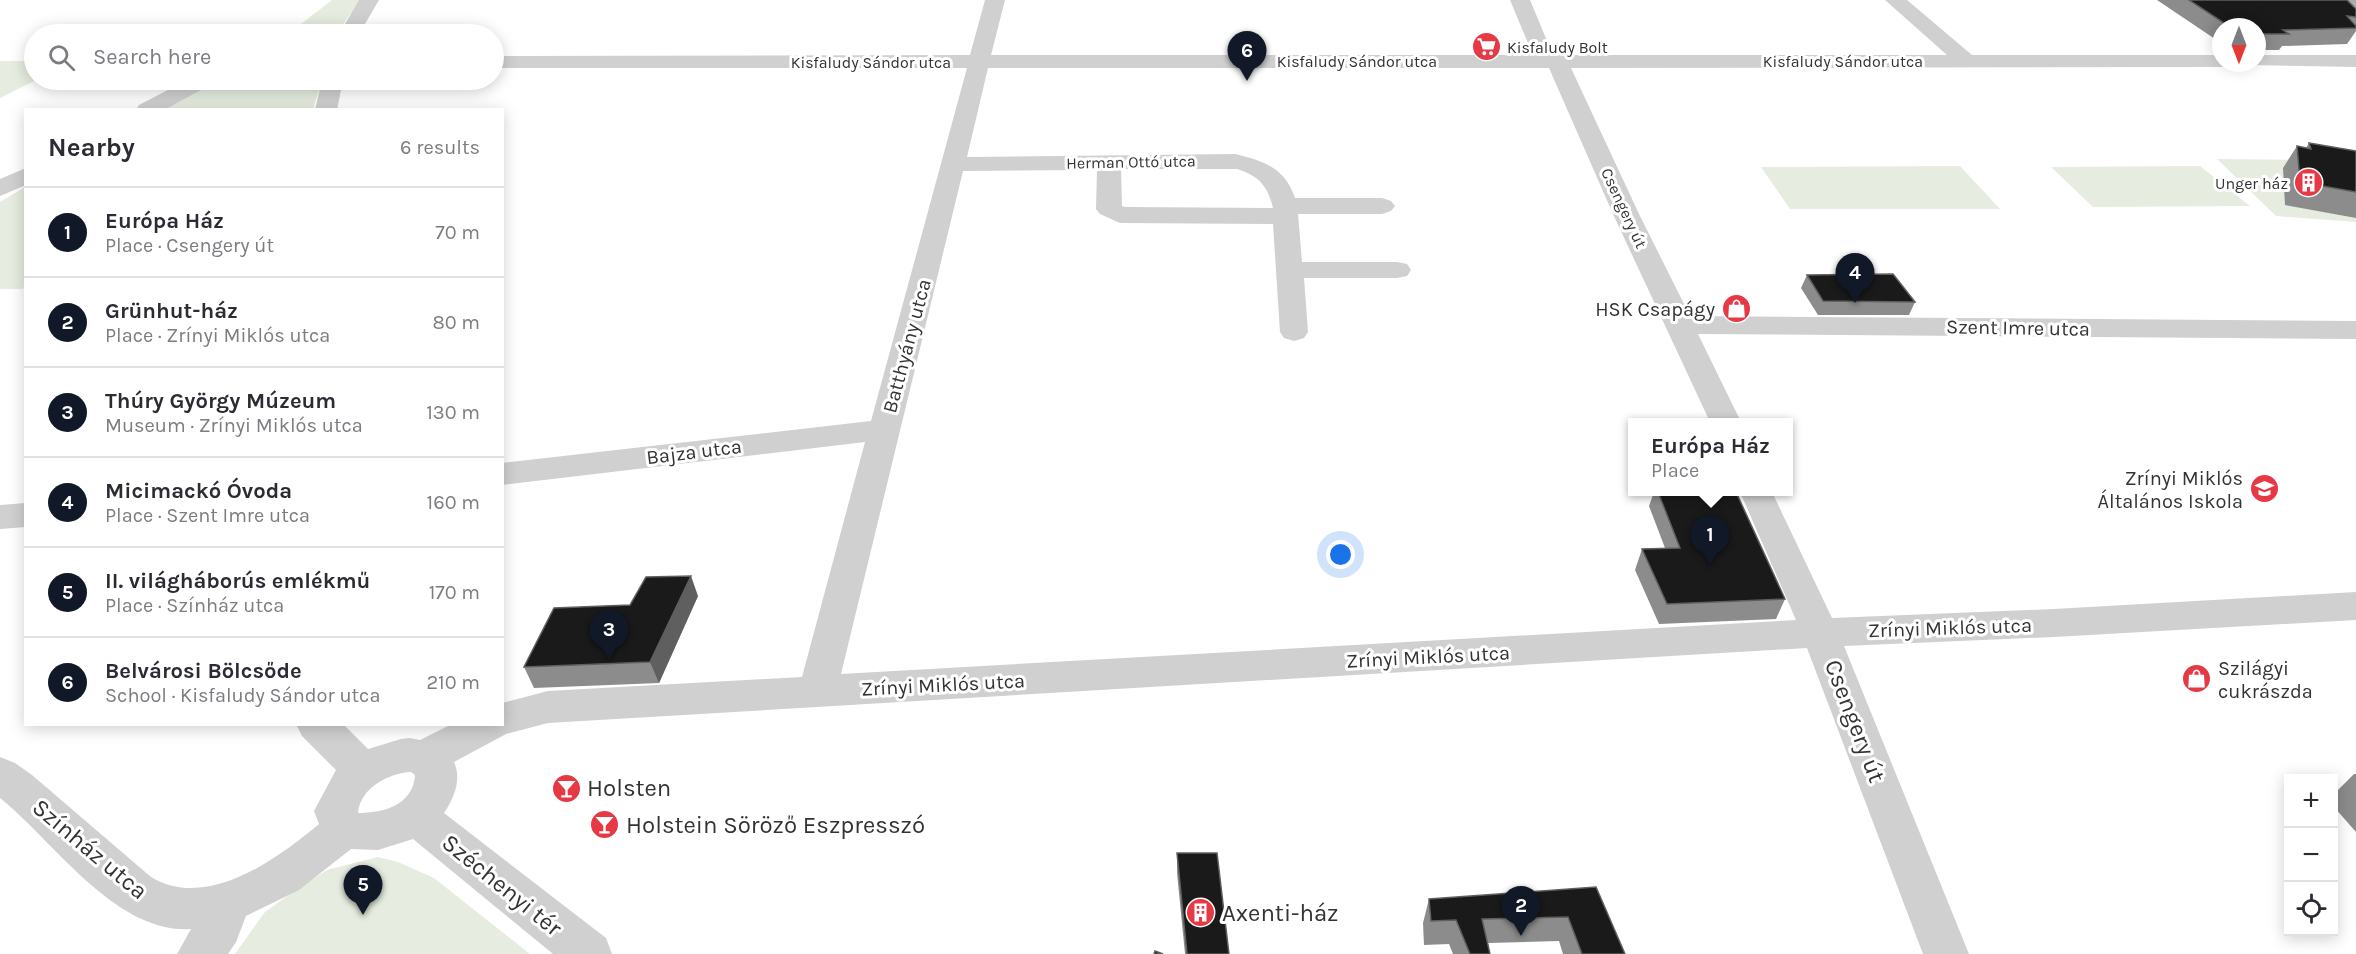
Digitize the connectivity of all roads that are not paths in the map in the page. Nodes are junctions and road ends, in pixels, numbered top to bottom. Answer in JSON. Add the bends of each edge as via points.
{"nodes":[{"id":1,"x":369,"y":0,"type":"edge"},
{"id":2,"x":995,"y":0,"type":"edge"},
{"id":3,"x":1520,"y":0,"type":"edge"},
{"id":4,"x":1895,"y":0,"type":"edge"},
{"id":5,"x":355,"y":24,"type":"edge"},
{"id":6,"x":1557,"y":61,"type":"junction"},
{"id":7,"x":1967,"y":61,"type":"junction"},
{"id":8,"x":2212,"y":61,"type":"edge"},
{"id":9,"x":2266,"y":61,"type":"edge"},
{"id":10,"x":2356,"y":61,"type":"edge"},
{"id":11,"x":504,"y":62,"type":"edge"},
{"id":12,"x":980,"y":62,"type":"junction"},
{"id":13,"x":184,"y":90,"type":"edge"},
{"id":14,"x":330,"y":90,"type":"edge"},
{"id":15,"x":151,"y":108,"type":"edge"},
{"id":16,"x":326,"y":108,"type":"edge"},
{"id":17,"x":1109,"y":162,"type":"junction"},
{"id":18,"x":954,"y":164,"type":"junction"},
{"id":19,"x":24,"y":176,"type":"edge"},
{"id":20,"x":0,"y":189,"type":"edge"},
{"id":21,"x":1382,"y":206,"type":"dead end"},
{"id":22,"x":1285,"y":211,"type":"junction"},
{"id":23,"x":1291,"y":270,"type":"junction"},
{"id":24,"x":1397,"y":270,"type":"dead end"},
{"id":25,"x":1680,"y":325,"type":"junction"},
{"id":26,"x":2356,"y":330,"type":"edge"},
{"id":27,"x":1294,"y":332,"type":"dead end"},
{"id":28,"x":1723,"y":418,"type":"edge"},
{"id":29,"x":885,"y":430,"type":"junction"},
{"id":30,"x":504,"y":474,"type":"edge"},
{"id":31,"x":1758,"y":496,"type":"edge"},
{"id":32,"x":24,"y":515,"type":"edge"},
{"id":33,"x":0,"y":517,"type":"edge"},
{"id":34,"x":2356,"y":606,"type":"edge"},
{"id":35,"x":1821,"y":634,"type":"junction"},
{"id":36,"x":820,"y":692,"type":"junction"},
{"id":37,"x":504,"y":718,"type":"edge"},
{"id":38,"x":318,"y":726,"type":"edge"},
{"id":39,"x":487,"y":726,"type":"edge"},
{"id":40,"x":423,"y":758,"type":"junction"},
{"id":41,"x":363,"y":771,"type":"junction"},
{"id":42,"x":0,"y":775,"type":"edge"},
{"id":43,"x":415,"y":815,"type":"junction"},
{"id":44,"x":345,"y":828,"type":"junction"},
{"id":45,"x":213,"y":906,"type":"junction"},
{"id":46,"x":200,"y":954,"type":"edge"},
{"id":47,"x":589,"y":954,"type":"edge"},
{"id":48,"x":1946,"y":954,"type":"edge"}],
"edges":[{"from":1,"to":5,"type":"street"},
{"from":2,"to":12,"type":"street","name":"Batthyány utca"},
{"from":3,"to":6,"type":"street","name":"Csengery út","via":[[1541,51]]},
{"from":4,"to":7,"type":"street"},
{"from":6,"to":7,"type":"street","name":"Kisfaludy Sándor utca"},
{"from":6,"to":12,"type":"street","name":"Kisfaludy Sándor utca"},
{"from":6,"to":25,"type":"street","name":"Csengery út"},
{"from":7,"to":8,"type":"street","name":"Kisfaludy Sándor utca"},
{"from":9,"to":10,"type":"street"},
{"from":11,"to":12,"type":"street","name":"Kisfaludy Sándor utca"},
{"from":12,"to":18,"type":"street","name":"Batthyány utca"},
{"from":13,"to":15,"type":"street"},
{"from":14,"to":16,"type":"street"},
{"from":17,"to":18,"type":"street","name":"Herman Ottó utca"},
{"from":17,"to":22,"type":"street","name":"Herman Ottó utca","via":[[1235,161],[1254,165],[1274,178]]},
{"from":17,"to":22,"type":"street","via":[[1109,209],[1120,215]]},
{"from":18,"to":29,"type":"street","name":"Batthyány utca"},
{"from":19,"to":20,"type":"street"},
{"from":21,"to":22,"type":"street"},
{"from":22,"to":23,"type":"street","name":"Herman Ottó utca"},
{"from":23,"to":24,"type":"street"},
{"from":23,"to":27,"type":"street","name":"Herman Ottó utca"},
{"from":25,"to":26,"type":"street","name":"Szent Imre utca"},
{"from":25,"to":28,"type":"street","name":"Csengery út"},
{"from":29,"to":30,"type":"street","name":"Bajza utca"},
{"from":29,"to":36,"type":"street","name":"Batthyány utca"},
{"from":31,"to":35,"type":"street","name":"Csengery út"},
{"from":32,"to":33,"type":"street"},
{"from":34,"to":35,"type":"street","name":"Zrínyi Miklós utca"},
{"from":35,"to":36,"type":"street","name":"Zrínyi Miklós utca"},
{"from":35,"to":48,"type":"street","name":"Csengery út"},
{"from":36,"to":37,"type":"street","name":"Zrínyi Miklós utca","via":[[548,707]]},
{"from":38,"to":41,"type":"street"},
{"from":39,"to":40,"type":"street"},
{"from":40,"to":41,"type":"street","via":[[394,757]]},
{"from":40,"to":43,"type":"street","via":[[436,768],[437,786]]},
{"from":41,"to":44,"type":"street","via":[[350,782],[336,807]]},
{"from":42,"to":45,"type":"street","name":"Színház utca","via":[[128,886],[158,904]]},
{"from":43,"to":44,"type":"street","via":[[400,825],[369,834]]},
{"from":43,"to":47,"type":"street","name":"Széchenyi tér"},
{"from":44,"to":45,"type":"street","name":"Színház utca","via":[[281,878]]},
{"from":45,"to":46,"type":"street","via":[[224,916]]}]}
